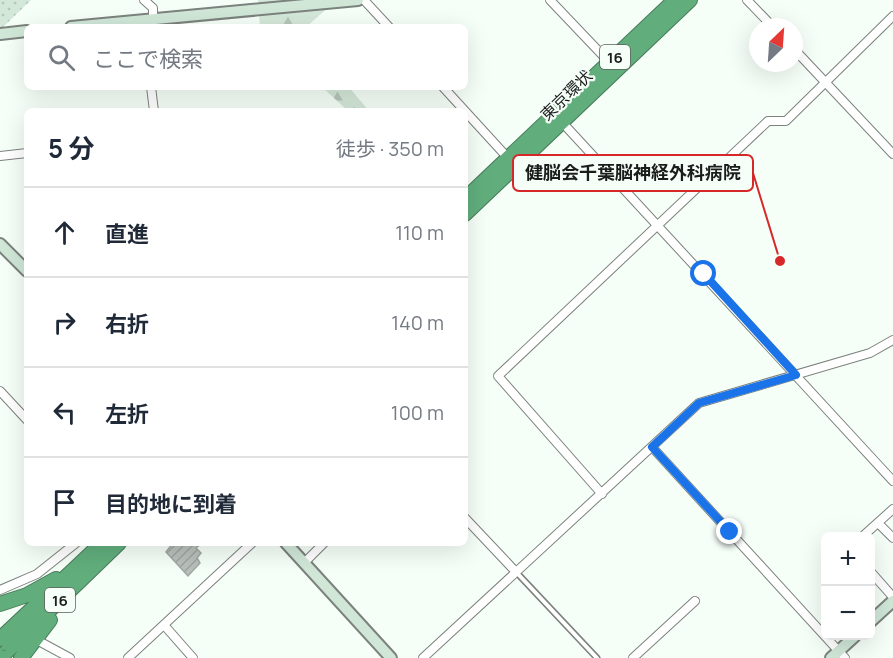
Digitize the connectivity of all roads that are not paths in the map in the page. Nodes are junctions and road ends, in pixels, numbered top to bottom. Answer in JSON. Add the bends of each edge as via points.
{"nodes":[{"id":1,"x":144,"y":0,"type":"edge"},
{"id":2,"x":358,"y":0,"type":"edge"},
{"id":3,"x":364,"y":0,"type":"edge"},
{"id":4,"x":550,"y":0,"type":"edge"},
{"id":5,"x":675,"y":0,"type":"edge"},
{"id":6,"x":690,"y":0,"type":"edge"},
{"id":7,"x":747,"y":0,"type":"edge"},
{"id":8,"x":893,"y":16,"type":"edge"},
{"id":9,"x":764,"y":18,"type":"edge"},
{"id":10,"x":147,"y":22,"type":"edge"},
{"id":11,"x":117,"y":24,"type":"edge"},
{"id":12,"x":386,"y":24,"type":"edge"},
{"id":13,"x":24,"y":31,"type":"edge"},
{"id":14,"x":0,"y":34,"type":"edge"},
{"id":15,"x":803,"y":58,"type":"edge"},
{"id":16,"x":609,"y":62,"type":"junction"},
{"id":17,"x":826,"y":82,"type":"junction"},
{"id":18,"x":151,"y":90,"type":"edge"},
{"id":19,"x":446,"y":90,"type":"edge"},
{"id":20,"x":154,"y":108,"type":"edge"},
{"id":21,"x":462,"y":108,"type":"edge"},
{"id":22,"x":468,"y":115,"type":"edge"},
{"id":23,"x":558,"y":118,"type":"junction"},
{"id":24,"x":24,"y":153,"type":"edge"},
{"id":25,"x":893,"y":154,"type":"edge"},
{"id":26,"x":0,"y":156,"type":"edge"},
{"id":27,"x":508,"y":159,"type":"junction"},
{"id":28,"x":468,"y":196,"type":"edge"},
{"id":29,"x":468,"y":211,"type":"edge"},
{"id":30,"x":658,"y":224,"type":"junction"},
{"id":31,"x":0,"y":244,"type":"edge"},
{"id":32,"x":24,"y":268,"type":"edge"},
{"id":33,"x":893,"y":340,"type":"edge"},
{"id":34,"x":796,"y":375,"type":"junction"},
{"id":35,"x":0,"y":391,"type":"edge"},
{"id":36,"x":24,"y":417,"type":"edge"},
{"id":37,"x":652,"y":447,"type":"junction"},
{"id":38,"x":893,"y":481,"type":"edge"},
{"id":39,"x":602,"y":494,"type":"junction"},
{"id":40,"x":893,"y":509,"type":"edge"},
{"id":41,"x":468,"y":521,"type":"edge"},
{"id":42,"x":878,"y":523,"type":"junction"},
{"id":43,"x":868,"y":532,"type":"edge"},
{"id":44,"x":893,"y":538,"type":"edge"},
{"id":45,"x":72,"y":546,"type":"edge"},
{"id":46,"x":100,"y":546,"type":"edge"},
{"id":47,"x":115,"y":546,"type":"edge"},
{"id":48,"x":249,"y":546,"type":"edge"},
{"id":49,"x":289,"y":546,"type":"edge"},
{"id":50,"x":321,"y":546,"type":"edge"},
{"id":51,"x":304,"y":563,"type":"junction"},
{"id":52,"x":88,"y":564,"type":"junction"},
{"id":53,"x":516,"y":572,"type":"junction"},
{"id":54,"x":875,"y":577,"type":"edge"},
{"id":55,"x":0,"y":590,"type":"edge"},
{"id":56,"x":893,"y":599,"type":"edge"},
{"id":57,"x":695,"y":601,"type":"dead end"},
{"id":58,"x":0,"y":604,"type":"edge"},
{"id":59,"x":875,"y":617,"type":"edge"},
{"id":60,"x":164,"y":625,"type":"junction"},
{"id":61,"x":0,"y":639,"type":"edge"},
{"id":62,"x":35,"y":639,"type":"junction"},
{"id":63,"x":852,"y":640,"type":"edge"},
{"id":64,"x":838,"y":656,"type":"edge"},
{"id":65,"x":1,"y":658,"type":"edge"},
{"id":66,"x":21,"y":658,"type":"edge"},
{"id":67,"x":70,"y":658,"type":"edge"},
{"id":68,"x":129,"y":658,"type":"edge"},
{"id":69,"x":193,"y":658,"type":"edge"},
{"id":70,"x":391,"y":658,"type":"edge"},
{"id":71,"x":423,"y":658,"type":"edge"},
{"id":72,"x":597,"y":658,"type":"edge"},
{"id":73,"x":633,"y":658,"type":"edge"}],
"edges":[{"from":1,"to":10,"type":"street","via":[[153,8]]},
{"from":2,"to":10,"type":"street"},
{"from":3,"to":12,"type":"street"},
{"from":4,"to":16,"type":"street"},
{"from":5,"to":16,"type":"highway","name":"東京環状","number":"16"},
{"from":6,"to":23,"type":"highway","name":"東京環状","number":"16"},
{"from":7,"to":9,"type":"street"},
{"from":8,"to":17,"type":"street"},
{"from":10,"to":11,"type":"street"},
{"from":13,"to":14,"type":"street"},
{"from":15,"to":17,"type":"street"},
{"from":16,"to":23,"type":"highway","name":"東京環状","number":"16"},
{"from":17,"to":25,"type":"street"},
{"from":17,"to":30,"type":"street","via":[[786,121],[768,121]]},
{"from":18,"to":20,"type":"street"},
{"from":19,"to":21,"type":"street"},
{"from":22,"to":27,"type":"street"},
{"from":23,"to":27,"type":"highway","name":"東京環状","number":"16"},
{"from":23,"to":29,"type":"highway","name":"東京環状","number":"16"},
{"from":23,"to":30,"type":"street"},
{"from":24,"to":26,"type":"street"},
{"from":27,"to":28,"type":"highway","name":"東京環状","number":"16"},
{"from":30,"to":34,"type":"street"},
{"from":30,"to":39,"type":"street","via":[[498,376]]},
{"from":31,"to":32,"type":"street"},
{"from":33,"to":34,"type":"street","via":[[870,353]]},
{"from":34,"to":37,"type":"street","via":[[699,403]]},
{"from":34,"to":38,"type":"street"},
{"from":35,"to":36,"type":"street"},
{"from":37,"to":39,"type":"street"},
{"from":37,"to":64,"type":"street"},
{"from":39,"to":53,"type":"street"},
{"from":40,"to":42,"type":"street"},
{"from":41,"to":53,"type":"street"},
{"from":42,"to":43,"type":"street"},
{"from":42,"to":44,"type":"street"},
{"from":45,"to":55,"type":"street","via":[[37,574]]},
{"from":46,"to":52,"type":"highway","number":"16"},
{"from":47,"to":52,"type":"highway","number":"16"},
{"from":48,"to":60,"type":"street"},
{"from":49,"to":51,"type":"street"},
{"from":50,"to":51,"type":"street"},
{"from":51,"to":70,"type":"street"},
{"from":52,"to":58,"type":"highway"},
{"from":52,"to":61,"type":"highway","number":"16"},
{"from":52,"to":62,"type":"highway"},
{"from":52,"to":65,"type":"highway","number":"16"},
{"from":53,"to":71,"type":"street"},
{"from":53,"to":72,"type":"lane"},
{"from":54,"to":56,"type":"street"},
{"from":56,"to":59,"type":"street"},
{"from":57,"to":73,"type":"street"},
{"from":60,"to":68,"type":"street"},
{"from":60,"to":69,"type":"street"},
{"from":62,"to":66,"type":"highway"},
{"from":62,"to":67,"type":"street"},
{"from":63,"to":64,"type":"street"}]}
